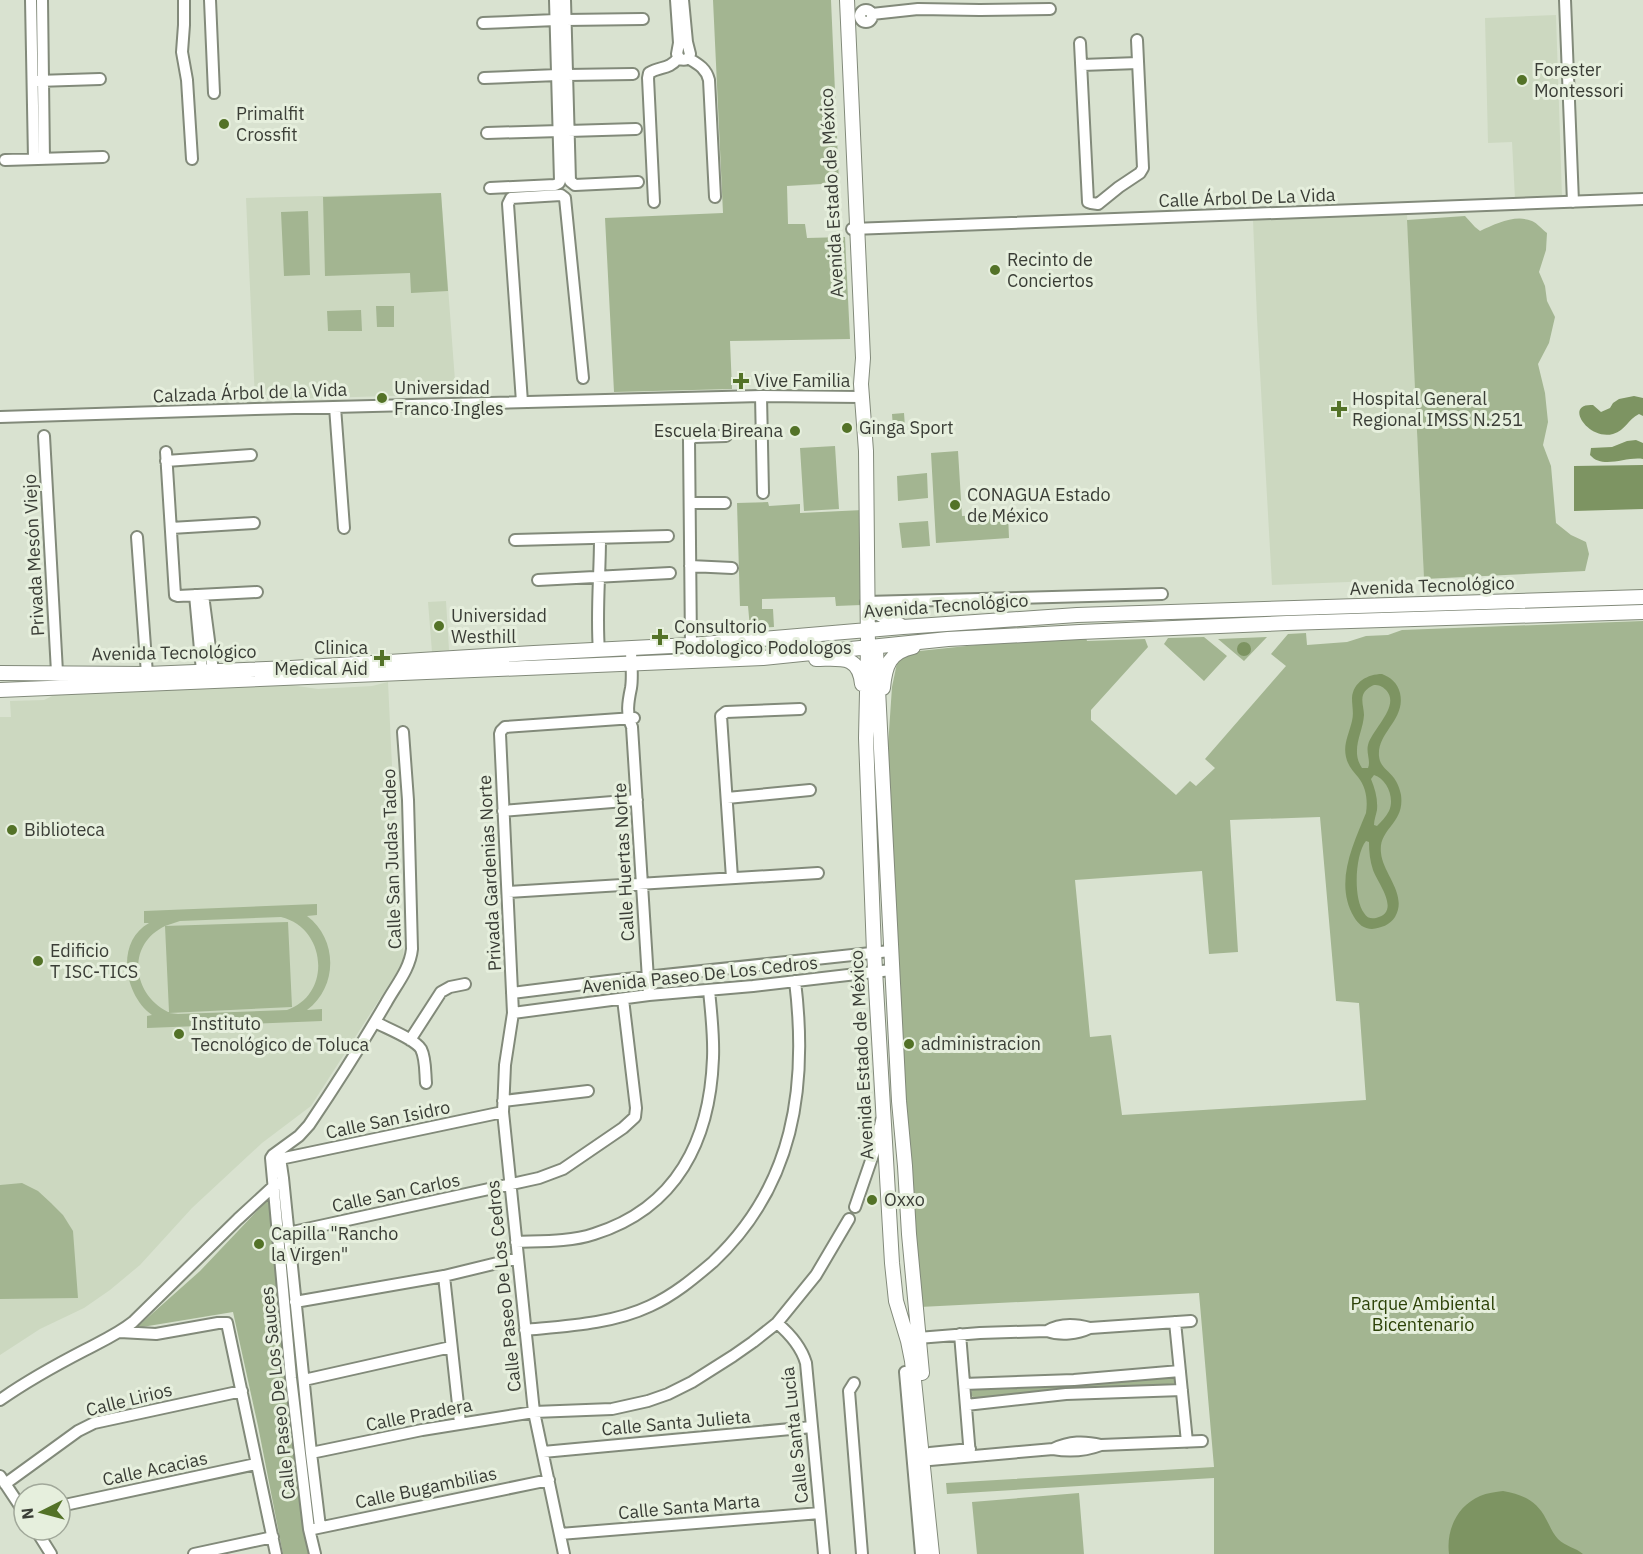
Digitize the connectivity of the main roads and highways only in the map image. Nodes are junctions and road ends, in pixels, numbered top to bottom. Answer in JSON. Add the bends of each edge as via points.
{"nodes":[{"id":1,"x":840,"y":0,"type":"edge"},
{"id":2,"x":847,"y":0,"type":"edge"},
{"id":3,"x":855,"y":229,"type":"junction"},
{"id":4,"x":1643,"y":597,"type":"edge"},
{"id":5,"x":1592,"y":598,"type":"junction"},
{"id":6,"x":870,"y":604,"type":"junction"},
{"id":7,"x":1643,"y":612,"type":"edge"},
{"id":8,"x":1593,"y":614,"type":"junction"},
{"id":9,"x":903,"y":627,"type":"junction"},
{"id":10,"x":870,"y":630,"type":"junction"},
{"id":11,"x":948,"y":639,"type":"junction"},
{"id":12,"x":872,"y":646,"type":"junction"},
{"id":13,"x":763,"y":658,"type":"junction"},
{"id":14,"x":0,"y":673,"type":"edge"},
{"id":15,"x":0,"y":690,"type":"edge"},
{"id":16,"x":880,"y":732,"type":"junction"},
{"id":17,"x":866,"y":738,"type":"junction"},
{"id":18,"x":878,"y":1025,"type":"junction"},
{"id":19,"x":895,"y":1028,"type":"junction"},
{"id":20,"x":879,"y":1044,"type":"junction"},
{"id":21,"x":896,"y":1046,"type":"junction"},
{"id":22,"x":932,"y":1554,"type":"edge"},
{"id":23,"x":939,"y":1554,"type":"edge"}],
"edges":[{"from":1,"to":3,"type":"main road","name":"Avenida Estado de México"},
{"from":2,"to":3,"type":"main road","name":"Avenida Estado de México","via":[[854,15]]},
{"from":3,"to":6,"type":"main road","name":"Avenida Estado de México"},
{"from":4,"to":5,"type":"main road","name":"Avenida Tecnológico"},
{"from":5,"to":8,"type":"main road"},
{"from":5,"to":9,"type":"main road","name":"Avenida Tecnológico","via":[[1089,614]]},
{"from":6,"to":9,"type":"main road"},
{"from":6,"to":10,"type":"main road","name":"Avenida Estado de México"},
{"from":7,"to":8,"type":"main road","name":"Avenida Tecnológico"},
{"from":8,"to":11,"type":"main road","name":"Avenida Tecnológico","via":[[1298,622]]},
{"from":9,"to":10,"type":"main road","name":"Avenida Tecnológico"},
{"from":10,"to":12,"type":"main road","name":"Avenida Estado de México"},
{"from":10,"to":14,"type":"main road","name":"Avenida Tecnológico","via":[[691,645],[301,668],[207,666],[147,674]]},
{"from":11,"to":12,"type":"main road","name":"Avenida Tecnológico"},
{"from":11,"to":16,"type":"main road","via":[[898,652],[889,662]]},
{"from":12,"to":13,"type":"main road","name":"Avenida Tecnológico"},
{"from":12,"to":16,"type":"main road","name":"Avenida Estado de México"},
{"from":12,"to":17,"type":"main road","name":"Avenida Estado de México"},
{"from":13,"to":15,"type":"main road","name":"Avenida Tecnológico"},
{"from":13,"to":17,"type":"main road","via":[[854,662],[861,677]]},
{"from":16,"to":19,"type":"main road","name":"Avenida Estado de México"},
{"from":17,"to":18,"type":"main road","name":"Avenida Estado de México"},
{"from":18,"to":19,"type":"main road"},
{"from":18,"to":20,"type":"main road","name":"Avenida Estado de México"},
{"from":19,"to":21,"type":"main road","name":"Avenida Estado de México"},
{"from":20,"to":21,"type":"main road"},
{"from":20,"to":22,"type":"main road","name":"Avenida Estado de México","via":[[892,1263],[896,1301],[912,1361]]},
{"from":21,"to":23,"type":"main road","name":"Avenida Estado de México"}]}
